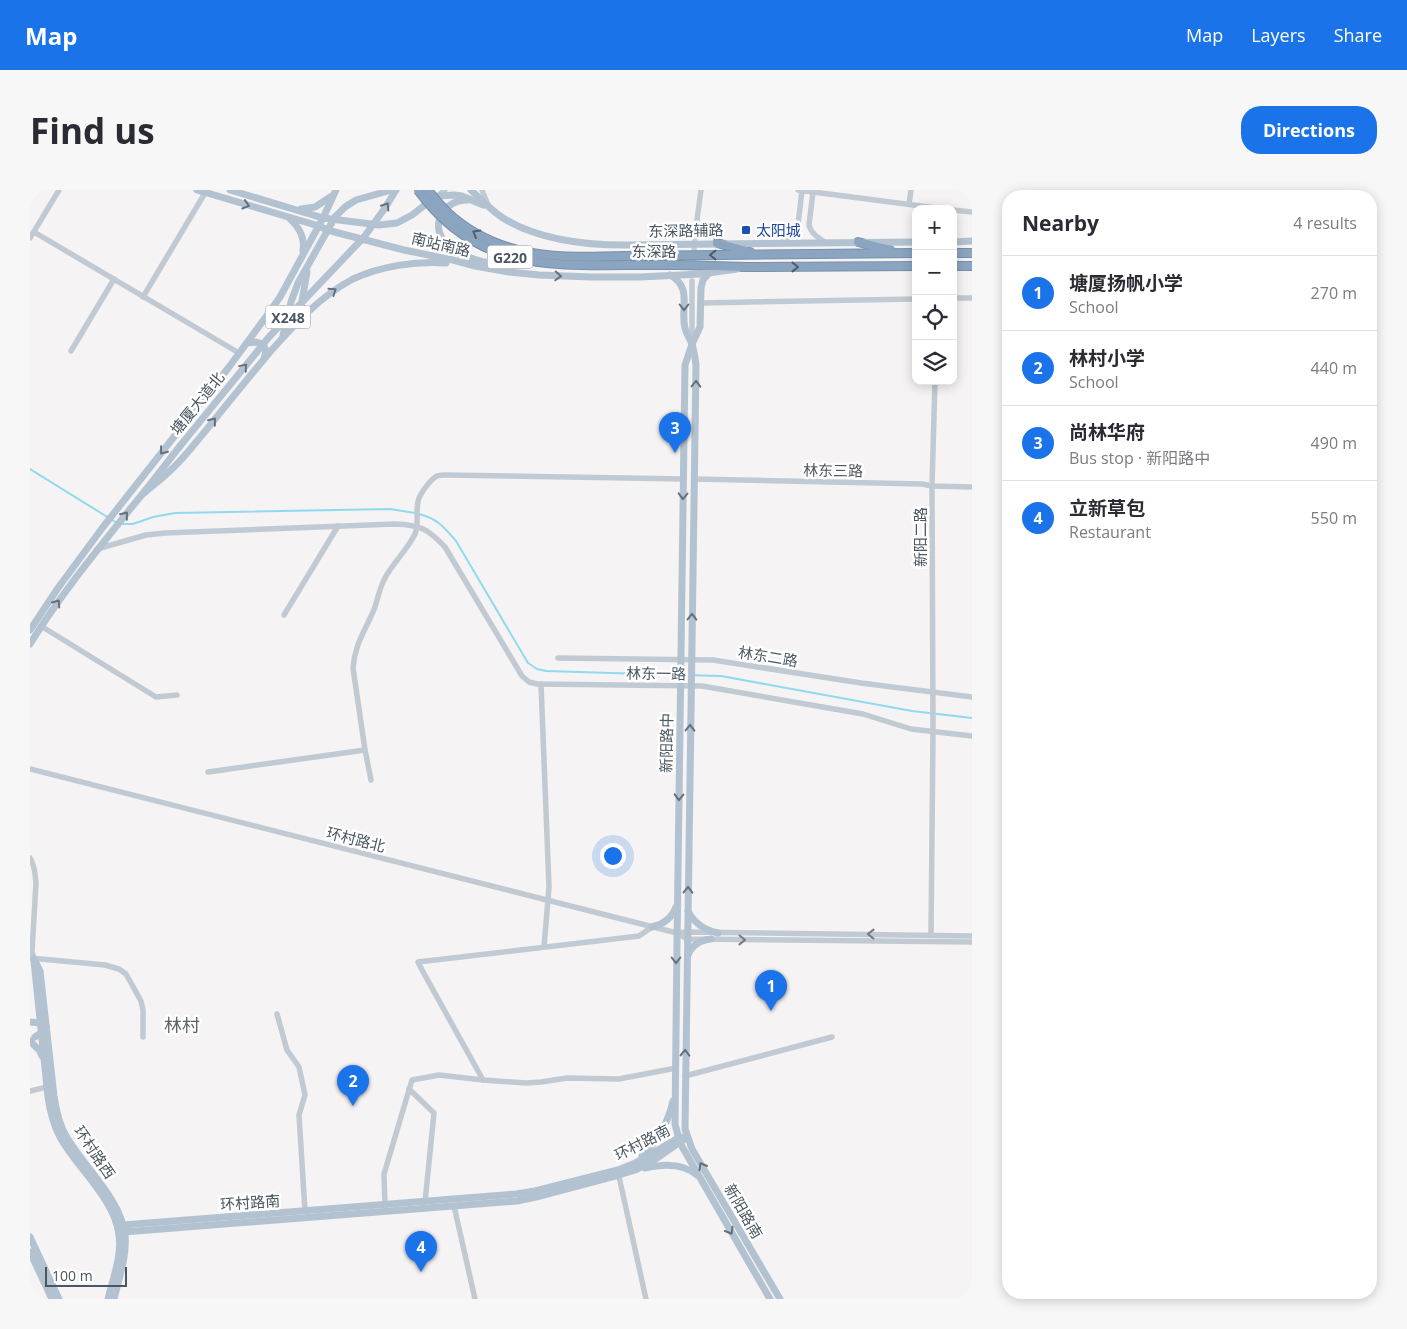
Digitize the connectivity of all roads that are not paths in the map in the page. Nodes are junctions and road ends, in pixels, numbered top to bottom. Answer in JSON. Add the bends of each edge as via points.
{"nodes":[{"id":1,"x":59,"y":190,"type":"edge"},
{"id":2,"x":197,"y":190,"type":"edge"},
{"id":3,"x":230,"y":190,"type":"edge"},
{"id":4,"x":392,"y":190,"type":"edge"},
{"id":5,"x":396,"y":190,"type":"edge"},
{"id":6,"x":418,"y":190,"type":"edge"},
{"id":7,"x":428,"y":190,"type":"edge"},
{"id":8,"x":445,"y":190,"type":"edge"},
{"id":9,"x":471,"y":190,"type":"edge"},
{"id":10,"x":482,"y":190,"type":"edge"},
{"id":11,"x":701,"y":190,"type":"edge"},
{"id":12,"x":798,"y":190,"type":"edge"},
{"id":13,"x":911,"y":190,"type":"edge"},
{"id":14,"x":336,"y":191,"type":"edge"},
{"id":15,"x":808,"y":191,"type":"edge"},
{"id":16,"x":206,"y":192,"type":"junction"},
{"id":17,"x":434,"y":198,"type":"junction"},
{"id":18,"x":476,"y":201,"type":"junction"},
{"id":19,"x":909,"y":204,"type":"junction"},
{"id":20,"x":916,"y":205,"type":"edge"},
{"id":21,"x":295,"y":208,"type":"junction"},
{"id":22,"x":490,"y":208,"type":"junction"},
{"id":23,"x":957,"y":210,"type":"edge"},
{"id":24,"x":972,"y":212,"type":"edge"},
{"id":25,"x":286,"y":217,"type":"junction"},
{"id":26,"x":324,"y":218,"type":"junction"},
{"id":27,"x":333,"y":219,"type":"junction"},
{"id":28,"x":319,"y":226,"type":"junction"},
{"id":29,"x":327,"y":230,"type":"junction"},
{"id":30,"x":34,"y":232,"type":"junction"},
{"id":31,"x":695,"y":234,"type":"tunnel mouth"},
{"id":32,"x":30,"y":238,"type":"edge"},
{"id":33,"x":972,"y":241,"type":"edge"},
{"id":34,"x":858,"y":242,"type":"junction"},
{"id":35,"x":912,"y":242,"type":"edge"},
{"id":36,"x":957,"y":242,"type":"edge"},
{"id":37,"x":717,"y":243,"type":"junction"},
{"id":38,"x":781,"y":243,"type":"junction"},
{"id":39,"x":826,"y":243,"type":"junction"},
{"id":40,"x":902,"y":253,"type":"junction"},
{"id":41,"x":912,"y":253,"type":"edge"},
{"id":42,"x":957,"y":253,"type":"edge"},
{"id":43,"x":972,"y":253,"type":"edge"},
{"id":44,"x":762,"y":255,"type":"junction"},
{"id":45,"x":302,"y":256,"type":"junction"},
{"id":46,"x":626,"y":261,"type":"junction"},
{"id":47,"x":309,"y":265,"type":"junction"},
{"id":48,"x":475,"y":266,"type":"junction"},
{"id":49,"x":912,"y":266,"type":"edge"},
{"id":50,"x":957,"y":266,"type":"edge"},
{"id":51,"x":972,"y":266,"type":"edge"},
{"id":52,"x":746,"y":267,"type":"junction"},
{"id":53,"x":709,"y":273,"type":"junction"},
{"id":54,"x":539,"y":275,"type":"junction"},
{"id":55,"x":670,"y":275,"type":"junction"},
{"id":56,"x":114,"y":279,"type":"junction"},
{"id":57,"x":692,"y":281,"type":"dead end"},
{"id":58,"x":143,"y":296,"type":"junction"},
{"id":59,"x":957,"y":298,"type":"edge"},
{"id":60,"x":972,"y":298,"type":"edge"},
{"id":61,"x":912,"y":299,"type":"edge"},
{"id":62,"x":700,"y":303,"type":"junction"},
{"id":63,"x":297,"y":323,"type":"junction"},
{"id":64,"x":281,"y":340,"type":"junction"},
{"id":65,"x":247,"y":343,"type":"junction"},
{"id":66,"x":692,"y":344,"type":"junction"},
{"id":67,"x":71,"y":351,"type":"dead end"},
{"id":68,"x":239,"y":353,"type":"junction"},
{"id":69,"x":264,"y":359,"type":"junction"},
{"id":70,"x":935,"y":385,"type":"edge"},
{"id":71,"x":684,"y":479,"type":"junction"},
{"id":72,"x":694,"y":480,"type":"junction"},
{"id":73,"x":932,"y":486,"type":"junction"},
{"id":74,"x":972,"y":487,"type":"edge"},
{"id":75,"x":143,"y":494,"type":"junction"},
{"id":76,"x":338,"y":526,"type":"junction"},
{"id":77,"x":417,"y":526,"type":"junction"},
{"id":78,"x":96,"y":550,"type":"junction"},
{"id":79,"x":284,"y":615,"type":"dead end"},
{"id":80,"x":34,"y":626,"type":"edge"},
{"id":81,"x":30,"y":644,"type":"edge"},
{"id":82,"x":558,"y":658,"type":"dead end"},
{"id":83,"x":681,"y":662,"type":"junction"},
{"id":84,"x":691,"y":663,"type":"junction"},
{"id":85,"x":681,"y":682,"type":"junction"},
{"id":86,"x":691,"y":682,"type":"junction"},
{"id":87,"x":541,"y":684,"type":"junction"},
{"id":88,"x":933,"y":692,"type":"junction"},
{"id":89,"x":177,"y":695,"type":"dead end"},
{"id":90,"x":972,"y":697,"type":"edge"},
{"id":91,"x":934,"y":732,"type":"junction"},
{"id":92,"x":972,"y":736,"type":"edge"},
{"id":93,"x":365,"y":750,"type":"junction"},
{"id":94,"x":30,"y":769,"type":"edge"},
{"id":95,"x":208,"y":772,"type":"dead end"},
{"id":96,"x":370,"y":780,"type":"dead end"},
{"id":97,"x":30,"y":858,"type":"edge"},
{"id":98,"x":548,"y":901,"type":"junction"},
{"id":99,"x":677,"y":904,"type":"junction"},
{"id":100,"x":688,"y":910,"type":"junction"},
{"id":101,"x":652,"y":927,"type":"junction"},
{"id":102,"x":677,"y":933,"type":"junction"},
{"id":103,"x":718,"y":933,"type":"junction"},
{"id":104,"x":931,"y":935,"type":"junction"},
{"id":105,"x":687,"y":936,"type":"junction"},
{"id":106,"x":972,"y":936,"type":"edge"},
{"id":107,"x":710,"y":939,"type":"junction"},
{"id":108,"x":972,"y":942,"type":"edge"},
{"id":109,"x":544,"y":947,"type":"junction"},
{"id":110,"x":32,"y":958,"type":"edge"},
{"id":111,"x":687,"y":958,"type":"junction"},
{"id":112,"x":277,"y":1014,"type":"dead end"},
{"id":113,"x":37,"y":1023,"type":"edge"},
{"id":114,"x":143,"y":1036,"type":"dead end"},
{"id":115,"x":832,"y":1037,"type":"dead end"},
{"id":116,"x":34,"y":1038,"type":"edge"},
{"id":117,"x":44,"y":1060,"type":"junction"},
{"id":118,"x":676,"y":1068,"type":"junction"},
{"id":119,"x":685,"y":1076,"type":"junction"},
{"id":120,"x":483,"y":1080,"type":"junction"},
{"id":121,"x":47,"y":1086,"type":"junction"},
{"id":122,"x":409,"y":1089,"type":"junction"},
{"id":123,"x":30,"y":1091,"type":"edge"},
{"id":124,"x":675,"y":1091,"type":"junction"},
{"id":125,"x":687,"y":1136,"type":"junction"},
{"id":126,"x":679,"y":1140,"type":"junction"},
{"id":127,"x":634,"y":1167,"type":"junction"},
{"id":128,"x":618,"y":1173,"type":"junction"},
{"id":129,"x":700,"y":1178,"type":"junction"},
{"id":130,"x":426,"y":1202,"type":"junction"},
{"id":131,"x":454,"y":1206,"type":"junction"},
{"id":132,"x":385,"y":1208,"type":"junction"},
{"id":133,"x":306,"y":1211,"type":"junction"},
{"id":134,"x":122,"y":1228,"type":"junction"},
{"id":135,"x":30,"y":1237,"type":"edge"},
{"id":136,"x":30,"y":1252,"type":"edge"},
{"id":137,"x":52,"y":1299,"type":"edge"},
{"id":138,"x":59,"y":1299,"type":"edge"},
{"id":139,"x":108,"y":1299,"type":"edge"},
{"id":140,"x":114,"y":1299,"type":"edge"},
{"id":141,"x":475,"y":1299,"type":"edge"},
{"id":142,"x":646,"y":1299,"type":"edge"},
{"id":143,"x":770,"y":1299,"type":"edge"},
{"id":144,"x":780,"y":1299,"type":"edge"}],
"edges":[{"from":1,"to":30,"type":"street"},
{"from":2,"to":16,"type":"main road","name":"南站南路"},
{"from":3,"to":21,"type":"main road","name":"南站南路"},
{"from":4,"to":27,"type":"main road","via":[[350,203]]},
{"from":75,"to":5,"type":"main road","name":"塘厦大道北","number":"X248","one_way":true,"bridge":true,"via":[[269,337],[364,237]]},
{"from":6,"to":46,"type":"highway","name":"东深路","number":"G220","bridge":true,"via":[[448,225],[472,241],[502,254],[552,264]]},
{"from":46,"to":7,"type":"highway","name":"东深路","number":"G220","one_way":true,"bridge":true,"via":[[532,254],[509,248],[467,228]]},
{"from":8,"to":17,"type":"street"},
{"from":9,"to":22,"type":"main road","name":"东深路辅路"},
{"from":10,"to":22,"type":"street"},
{"from":11,"to":31,"type":"street"},
{"from":12,"to":15,"type":"street"},
{"from":13,"to":19,"type":"street"},
{"from":14,"to":21,"type":"main road","via":[[316,207]]},
{"from":14,"to":26,"type":"main road","name":"塘厦大道北","number":"X248"},
{"from":15,"to":19,"type":"street"},
{"from":15,"to":38,"type":"street","via":[[796,229]]},
{"from":15,"to":39,"type":"street","via":[[810,229]]},
{"from":16,"to":25,"type":"main road","name":"南站南路","one_way":true},
{"from":16,"to":58,"type":"street"},
{"from":17,"to":18,"type":"main road","via":[[454,195]]},
{"from":17,"to":27,"type":"main road","name":"南站南路","via":[[407,218],[391,225]]},
{"from":18,"to":22,"type":"main road"},
{"from":18,"to":54,"type":"main road","via":[[459,201],[448,205],[441,213],[439,231],[446,244],[458,253]]},
{"from":19,"to":20,"type":"street"},
{"from":21,"to":26,"type":"main road","name":"南站南路"},
{"from":22,"to":37,"type":"main road","name":"东深路辅路","via":[[523,228],[568,241]]},
{"from":23,"to":24,"type":"street"},
{"from":25,"to":28,"type":"main road","name":"南站南路"},
{"from":25,"to":45,"type":"main road","via":[[302,236]]},
{"from":26,"to":27,"type":"main road","name":"南站南路"},
{"from":26,"to":28,"type":"main road","name":"塘厦大道北","number":"X248"},
{"from":27,"to":29,"type":"main road"},
{"from":28,"to":29,"type":"main road","name":"南站南路"},
{"from":28,"to":45,"type":"main road","name":"塘厦大道北","number":"X248"},
{"from":29,"to":47,"type":"main road"},
{"from":29,"to":48,"type":"main road","name":"南站南路"},
{"from":30,"to":32,"type":"street"},
{"from":30,"to":56,"type":"street"},
{"from":33,"to":36,"type":"main road"},
{"from":34,"to":35,"type":"main road","name":"东深路辅路"},
{"from":34,"to":39,"type":"main road","name":"东深路辅路"},
{"from":34,"to":40,"type":"highway"},
{"from":37,"to":38,"type":"main road","name":"东深路辅路"},
{"from":37,"to":44,"type":"highway"},
{"from":38,"to":39,"type":"main road","name":"东深路辅路"},
{"from":40,"to":41,"type":"highway","name":"东深路","number":"G220"},
{"from":40,"to":44,"type":"highway","name":"东深路","number":"G220"},
{"from":42,"to":43,"type":"highway"},
{"from":44,"to":46,"type":"highway","name":"东深路","number":"G220","one_way":true},
{"from":45,"to":65,"type":"main road","name":"塘厦大道北","number":"X248","via":[[280,297]]},
{"from":46,"to":52,"type":"highway","name":"东深路","number":"G220"},
{"from":47,"to":63,"type":"main road"},
{"from":47,"to":64,"type":"main road","via":[[296,288]]},
{"from":48,"to":54,"type":"main road","name":"南站南路"},
{"from":63,"to":48,"type":"main road","one_way":true,"via":[[334,291],[373,272],[426,262]]},
{"from":52,"to":49,"type":"highway","name":"东深路","number":"G220","one_way":true},
{"from":50,"to":51,"type":"highway"},
{"from":52,"to":53,"type":"main road","name":"南站南路"},
{"from":53,"to":55,"type":"main road","name":"南站南路"},
{"from":53,"to":62,"type":"main road","via":[[703,280]]},
{"from":54,"to":55,"type":"main road","name":"南站南路","one_way":true},
{"from":55,"to":66,"type":"main road","one_way":true,"via":[[684,291],[684,326]]},
{"from":56,"to":58,"type":"street"},
{"from":56,"to":67,"type":"street"},
{"from":57,"to":66,"type":"street","name":"新阳路中"},
{"from":58,"to":68,"type":"street"},
{"from":59,"to":60,"type":"street"},
{"from":61,"to":62,"type":"street"},
{"from":62,"to":66,"type":"main road","via":[[700,327]]},
{"from":63,"to":64,"type":"main road"},
{"from":64,"to":69,"type":"main road"},
{"from":65,"to":68,"type":"main road","name":"塘厦大道北","number":"X248"},
{"from":65,"to":69,"type":"main road","via":[[263,344],[266,351]]},
{"from":66,"to":71,"type":"main road","name":"新阳路中","via":[[686,365]]},
{"from":72,"to":66,"type":"main road","name":"新阳路中","one_way":true,"via":[[696,365]]},
{"from":68,"to":80,"type":"main road","name":"塘厦大道北","number":"X248","one_way":true,"via":[[105,524]]},
{"from":75,"to":69,"type":"main road","one_way":true,"via":[[190,450]]},
{"from":70,"to":73,"type":"street","name":"新阳二路"},
{"from":71,"to":77,"type":"street","via":[[437,476],[419,496]]},
{"from":71,"to":83,"type":"main road","name":"新阳路中","one_way":true},
{"from":72,"to":73,"type":"street","name":"林东三路"},
{"from":84,"to":72,"type":"main road","name":"新阳路中","one_way":true},
{"from":73,"to":74,"type":"street","name":"林东三路"},
{"from":73,"to":88,"type":"street","name":"新阳二路"},
{"from":78,"to":75,"type":"main road","name":"塘厦大道北","number":"X248","one_way":true},
{"from":76,"to":77,"type":"street"},
{"from":76,"to":78,"type":"street","via":[[165,533],[146,535]]},
{"from":76,"to":79,"type":"street"},
{"from":77,"to":87,"type":"street","name":"林东一路","via":[[445,547],[522,676],[529,682]]},
{"from":77,"to":93,"type":"street","via":[[385,577],[356,647],[353,668]]},
{"from":80,"to":78,"type":"main road","name":"塘厦大道北","number":"X248","one_way":true},
{"from":80,"to":81,"type":"main road","name":"塘厦大道北","number":"X248"},
{"from":80,"to":89,"type":"street","via":[[156,697]]},
{"from":82,"to":83,"type":"street","name":"林东二路"},
{"from":83,"to":84,"type":"street","name":"林东二路"},
{"from":83,"to":85,"type":"main road","name":"新阳路中"},
{"from":84,"to":86,"type":"main road","name":"新阳路中"},
{"from":84,"to":88,"type":"street","name":"林东二路","via":[[713,660]]},
{"from":85,"to":86,"type":"street","name":"林东一路"},
{"from":85,"to":87,"type":"street","name":"林东一路"},
{"from":85,"to":99,"type":"main road","name":"新阳路中","one_way":true},
{"from":86,"to":91,"type":"street","name":"林东一路","via":[[864,714],[904,728]]},
{"from":100,"to":86,"type":"main road","name":"新阳路中","one_way":true},
{"from":87,"to":98,"type":"street"},
{"from":88,"to":90,"type":"street","name":"林东二路"},
{"from":88,"to":91,"type":"street","name":"新阳二路"},
{"from":91,"to":92,"type":"street","name":"林东一路"},
{"from":91,"to":104,"type":"street","name":"新阳二路"},
{"from":93,"to":95,"type":"street"},
{"from":93,"to":96,"type":"street"},
{"from":94,"to":98,"type":"street","name":"环村路北"},
{"from":97,"to":110,"type":"street","name":"环村路西","via":[[36,883]]},
{"from":98,"to":101,"type":"street","name":"环村路北"},
{"from":98,"to":109,"type":"street"},
{"from":99,"to":101,"type":"main road","via":[[669,919]]},
{"from":99,"to":102,"type":"main road","name":"新阳路中"},
{"from":100,"to":103,"type":"main road","via":[[700,926]]},
{"from":100,"to":105,"type":"main road","name":"新阳路中"},
{"from":101,"to":102,"type":"street","name":"环村路北"},
{"from":101,"to":109,"type":"street","via":[[639,936]]},
{"from":102,"to":105,"type":"street","name":"环村路北"},
{"from":102,"to":118,"type":"main road","name":"新阳路中","one_way":true},
{"from":104,"to":103,"type":"street","one_way":true},
{"from":103,"to":105,"type":"street"},
{"from":104,"to":106,"type":"street"},
{"from":105,"to":107,"type":"street"},
{"from":105,"to":111,"type":"main road","name":"新阳路中"},
{"from":107,"to":108,"type":"street","one_way":true},
{"from":107,"to":111,"type":"main road","via":[[694,946]]},
{"from":109,"to":120,"type":"street","via":[[418,962]]},
{"from":110,"to":113,"type":"main road","name":"环村路西","via":[[40,971]]},
{"from":110,"to":114,"type":"street","via":[[119,969],[126,974],[141,1001]]},
{"from":119,"to":111,"type":"main road","name":"新阳路中","one_way":true},
{"from":112,"to":133,"type":"street","via":[[287,1050],[299,1067],[305,1095],[299,1115]]},
{"from":113,"to":116,"type":"main road"},
{"from":113,"to":116,"type":"main road","name":"环村路西","via":[[38,1034]]},
{"from":113,"to":134,"type":"main road","name":"环村路西","via":[[60,1124],[119,1212]]},
{"from":115,"to":119,"type":"street"},
{"from":116,"to":117,"type":"main road","name":"环村路西"},
{"from":116,"to":117,"type":"main road"},
{"from":117,"to":121,"type":"main road","name":"环村路西"},
{"from":118,"to":120,"type":"street","via":[[619,1079],[567,1078],[526,1083]]},
{"from":118,"to":124,"type":"main road","name":"新阳路中"},
{"from":119,"to":125,"type":"main road","name":"新阳路中","via":[[684,1122]]},
{"from":120,"to":122,"type":"street","via":[[439,1074],[412,1080]]},
{"from":121,"to":123,"type":"street"},
{"from":121,"to":134,"type":"main road","name":"环村路西","via":[[50,1112],[60,1138]]},
{"from":122,"to":130,"type":"street","via":[[434,1113]]},
{"from":122,"to":132,"type":"street","via":[[384,1174]]},
{"from":124,"to":126,"type":"main road","name":"新阳路中","via":[[675,1124]]},
{"from":124,"to":127,"type":"main road","via":[[662,1131]]},
{"from":125,"to":126,"type":"main road","name":"环村路南"},
{"from":144,"to":125,"type":"main road","name":"新阳路南","one_way":true},
{"from":126,"to":127,"type":"main road","name":"环村路南"},
{"from":126,"to":129,"type":"main road","name":"新阳路南"},
{"from":127,"to":128,"type":"main road","name":"环村路南"},
{"from":127,"to":129,"type":"main road","via":[[674,1166],[690,1169]]},
{"from":128,"to":130,"type":"main road","name":"环村路南","via":[[516,1194]]},
{"from":128,"to":131,"type":"main road","name":"环村路南","via":[[536,1197]]},
{"from":128,"to":142,"type":"street"},
{"from":129,"to":143,"type":"main road","name":"新阳路南","one_way":true},
{"from":130,"to":132,"type":"main road","name":"环村路南"},
{"from":131,"to":132,"type":"main road","name":"环村路南"},
{"from":131,"to":141,"type":"street"},
{"from":132,"to":133,"type":"main road","name":"环村路南"},
{"from":132,"to":134,"type":"main road","name":"环村路南"},
{"from":133,"to":134,"type":"main road","name":"环村路南"},
{"from":134,"to":139,"type":"main road","name":"环村路西"},
{"from":134,"to":140,"type":"main road","name":"环村路西","via":[[124,1259]]},
{"from":135,"to":138,"type":"main road"},
{"from":136,"to":137,"type":"main road"}]}
